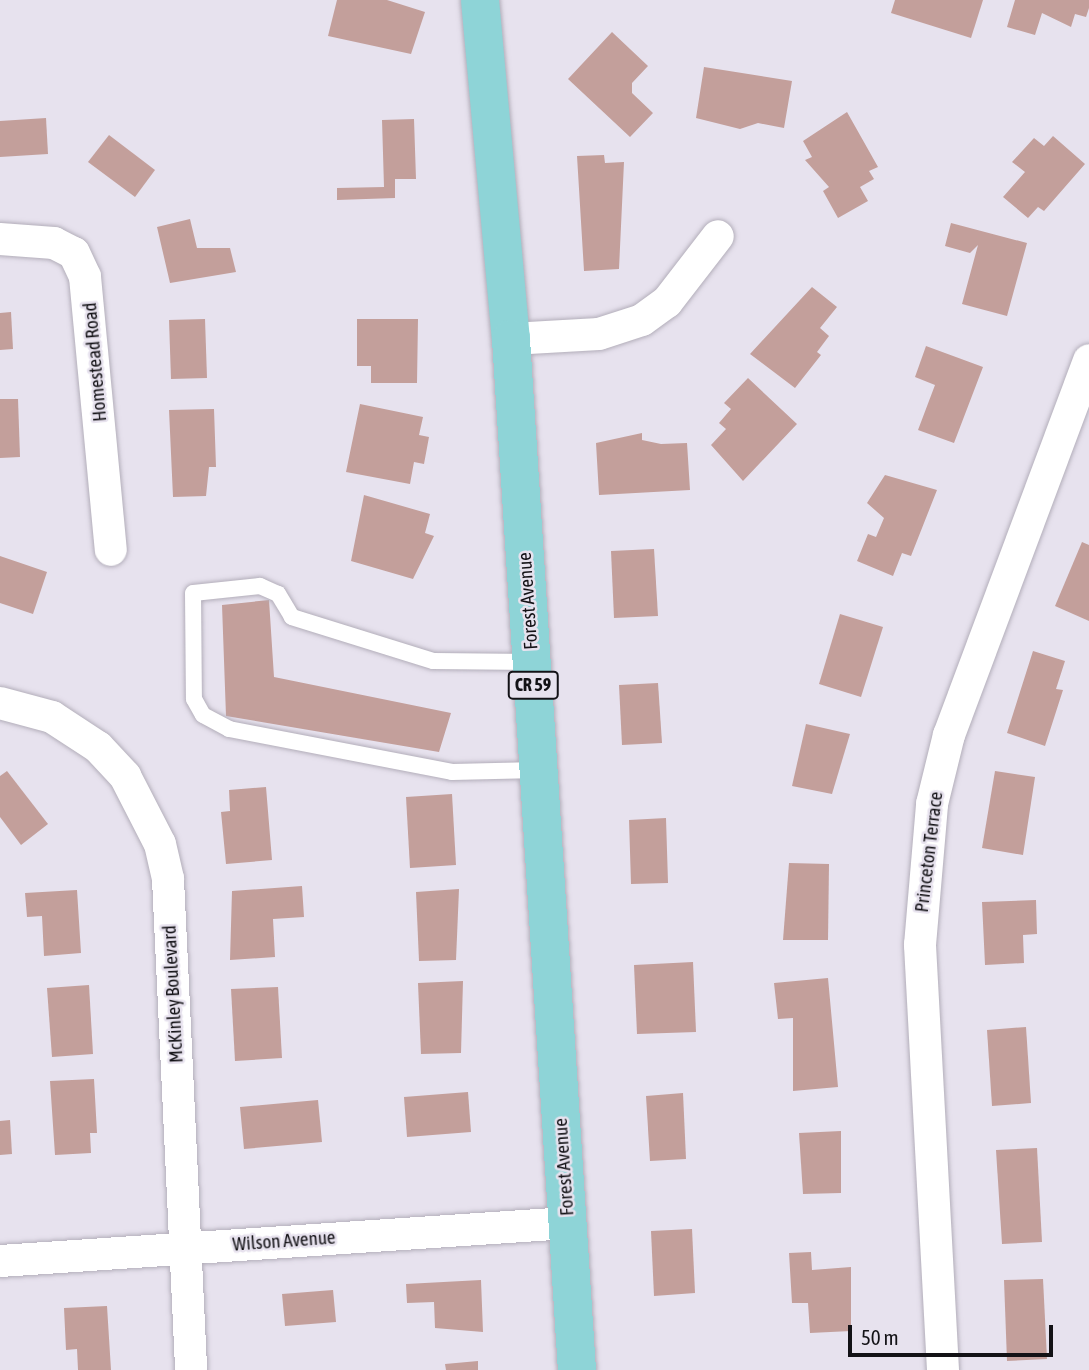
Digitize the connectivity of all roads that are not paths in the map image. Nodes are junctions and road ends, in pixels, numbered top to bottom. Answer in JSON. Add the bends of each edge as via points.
{"nodes":[{"id":1,"x":480,"y":0,"type":"edge"},
{"id":2,"x":718,"y":236,"type":"dead end"},
{"id":3,"x":0,"y":239,"type":"edge"},
{"id":4,"x":511,"y":339,"type":"junction"},
{"id":5,"x":1089,"y":360,"type":"edge"},
{"id":6,"x":111,"y":550,"type":"dead end"},
{"id":7,"x":532,"y":662,"type":"junction"},
{"id":8,"x":0,"y":702,"type":"edge"},
{"id":9,"x":538,"y":769,"type":"junction"},
{"id":10,"x":567,"y":1223,"type":"junction"},
{"id":11,"x":185,"y":1248,"type":"junction"},
{"id":12,"x":0,"y":1261,"type":"edge"},
{"id":13,"x":191,"y":1370,"type":"edge"},
{"id":14,"x":577,"y":1370,"type":"edge"},
{"id":15,"x":943,"y":1370,"type":"edge"}],
"edges":[{"from":1,"to":4,"type":"main road","name":"Forest Avenue","number":"CR 59"},
{"from":2,"to":4,"type":"street","via":[[667,302],[642,320],[599,334]]},
{"from":3,"to":6,"type":"street","name":"Homestead Road","via":[[54,243],[74,253],[85,277]]},
{"from":4,"to":7,"type":"main road","name":"Forest Avenue","number":"CR 59"},
{"from":5,"to":15,"type":"street","name":"Princeton Terrace","via":[[949,735],[932,804],[920,945]]},
{"from":7,"to":9,"type":"main road","name":"Forest Avenue","number":"CR 59"},
{"from":7,"to":9,"type":"lane","via":[[433,661],[292,617],[278,594],[260,586],[193,593],[194,698],[203,715],[229,729],[452,772]]},
{"from":8,"to":11,"type":"street","name":"McKinley Boulevard","via":[[52,717],[97,747],[125,776],[160,844],[168,879]]},
{"from":9,"to":10,"type":"main road","name":"Forest Avenue","number":"CR 59"},
{"from":10,"to":11,"type":"street","name":"Wilson Avenue"},
{"from":10,"to":14,"type":"main road","name":"Forest Avenue","number":"CR 59"},
{"from":11,"to":12,"type":"street","name":"Wilson Avenue"},
{"from":11,"to":13,"type":"street","name":"McKinley Boulevard"}]}
